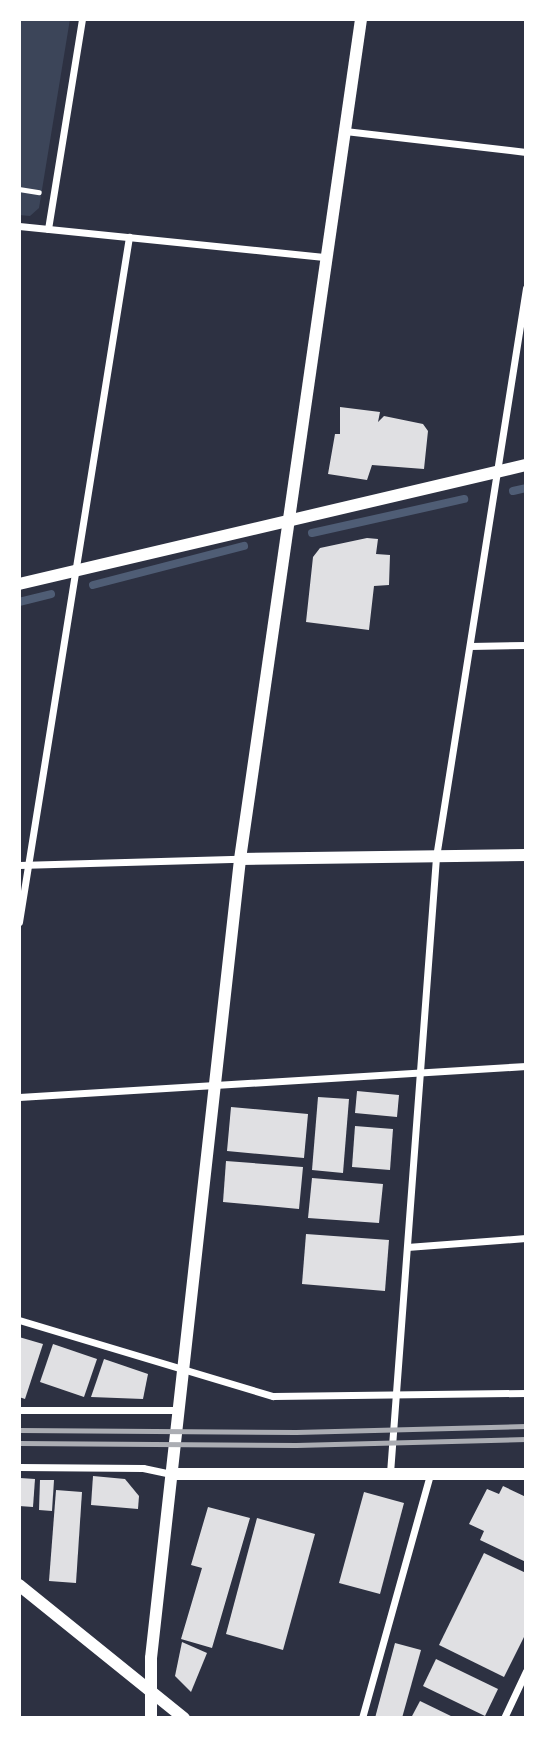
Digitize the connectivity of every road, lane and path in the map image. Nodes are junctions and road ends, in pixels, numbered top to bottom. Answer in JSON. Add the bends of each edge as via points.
{"nodes":[{"id":1,"x":82,"y":19,"type":"edge"},
{"id":2,"x":361,"y":19,"type":"edge"},
{"id":3,"x":345,"y":131,"type":"junction"},
{"id":4,"x":526,"y":152,"type":"edge"},
{"id":5,"x":19,"y":226,"type":"edge"},
{"id":6,"x":48,"y":229,"type":"junction"},
{"id":7,"x":129,"y":237,"type":"junction"},
{"id":8,"x":326,"y":257,"type":"junction"},
{"id":9,"x":526,"y":288,"type":"edge"},
{"id":10,"x":526,"y":465,"type":"edge"},
{"id":11,"x":495,"y":472,"type":"junction"},
{"id":12,"x":287,"y":521,"type":"junction"},
{"id":13,"x":79,"y":571,"type":"junction"},
{"id":14,"x":19,"y":584,"type":"edge"},
{"id":15,"x":526,"y":645,"type":"edge"},
{"id":16,"x":470,"y":646,"type":"junction"},
{"id":17,"x":526,"y":855,"type":"edge"},
{"id":18,"x":436,"y":857,"type":"junction"},
{"id":19,"x":240,"y":859,"type":"junction"},
{"id":20,"x":19,"y":864,"type":"edge"},
{"id":21,"x":29,"y":864,"type":"junction"},
{"id":22,"x":19,"y":922,"type":"edge"},
{"id":23,"x":526,"y":1066,"type":"edge"},
{"id":24,"x":420,"y":1074,"type":"junction"},
{"id":25,"x":215,"y":1087,"type":"junction"},
{"id":26,"x":19,"y":1097,"type":"edge"},
{"id":27,"x":526,"y":1238,"type":"edge"},
{"id":28,"x":407,"y":1247,"type":"junction"},
{"id":29,"x":19,"y":1320,"type":"edge"},
{"id":30,"x":183,"y":1370,"type":"junction"},
{"id":31,"x":526,"y":1393,"type":"edge"},
{"id":32,"x":396,"y":1397,"type":"junction"},
{"id":33,"x":19,"y":1410,"type":"edge"},
{"id":34,"x":179,"y":1410,"type":"junction"},
{"id":35,"x":19,"y":1467,"type":"edge"},
{"id":36,"x":431,"y":1473,"type":"junction"},
{"id":37,"x":173,"y":1474,"type":"junction"},
{"id":38,"x":390,"y":1474,"type":"junction"},
{"id":39,"x":526,"y":1474,"type":"edge"},
{"id":40,"x":19,"y":1585,"type":"edge"},
{"id":41,"x":526,"y":1671,"type":"edge"},
{"id":42,"x":153,"y":1693,"type":"junction"},
{"id":43,"x":151,"y":1718,"type":"edge"},
{"id":44,"x":184,"y":1718,"type":"edge"},
{"id":45,"x":362,"y":1718,"type":"edge"},
{"id":46,"x":504,"y":1718,"type":"edge"}],
"edges":[{"from":1,"to":6,"type":"street"},
{"from":2,"to":3,"type":"street"},
{"from":3,"to":4,"type":"street"},
{"from":3,"to":8,"type":"street"},
{"from":5,"to":6,"type":"street"},
{"from":6,"to":7,"type":"street"},
{"from":7,"to":8,"type":"street"},
{"from":7,"to":13,"type":"street"},
{"from":8,"to":12,"type":"street"},
{"from":9,"to":11,"type":"street"},
{"from":10,"to":11,"type":"street"},
{"from":11,"to":12,"type":"street"},
{"from":11,"to":16,"type":"street"},
{"from":12,"to":13,"type":"street"},
{"from":12,"to":19,"type":"street"},
{"from":13,"to":14,"type":"street"},
{"from":13,"to":21,"type":"street"},
{"from":15,"to":16,"type":"street"},
{"from":16,"to":18,"type":"street"},
{"from":17,"to":18,"type":"street"},
{"from":18,"to":19,"type":"street"},
{"from":18,"to":24,"type":"street"},
{"from":19,"to":21,"type":"street"},
{"from":19,"to":25,"type":"street"},
{"from":20,"to":21,"type":"street"},
{"from":21,"to":22,"type":"street"},
{"from":23,"to":24,"type":"street"},
{"from":24,"to":25,"type":"street"},
{"from":24,"to":28,"type":"street"},
{"from":25,"to":26,"type":"street"},
{"from":25,"to":30,"type":"street"},
{"from":27,"to":28,"type":"street"},
{"from":28,"to":32,"type":"street"},
{"from":29,"to":30,"type":"street"},
{"from":30,"to":32,"type":"street","via":[[273,1396]]},
{"from":30,"to":34,"type":"street"},
{"from":31,"to":32,"type":"street"},
{"from":32,"to":38,"type":"street"},
{"from":33,"to":34,"type":"street"},
{"from":34,"to":37,"type":"street"},
{"from":35,"to":37,"type":"street","via":[[143,1468]]},
{"from":36,"to":38,"type":"street"},
{"from":36,"to":39,"type":"street"},
{"from":36,"to":45,"type":"street"},
{"from":37,"to":38,"type":"street"},
{"from":37,"to":42,"type":"street","via":[[151,1658]]},
{"from":40,"to":42,"type":"street"},
{"from":41,"to":46,"type":"street"},
{"from":42,"to":43,"type":"street"},
{"from":42,"to":44,"type":"street"}]}
